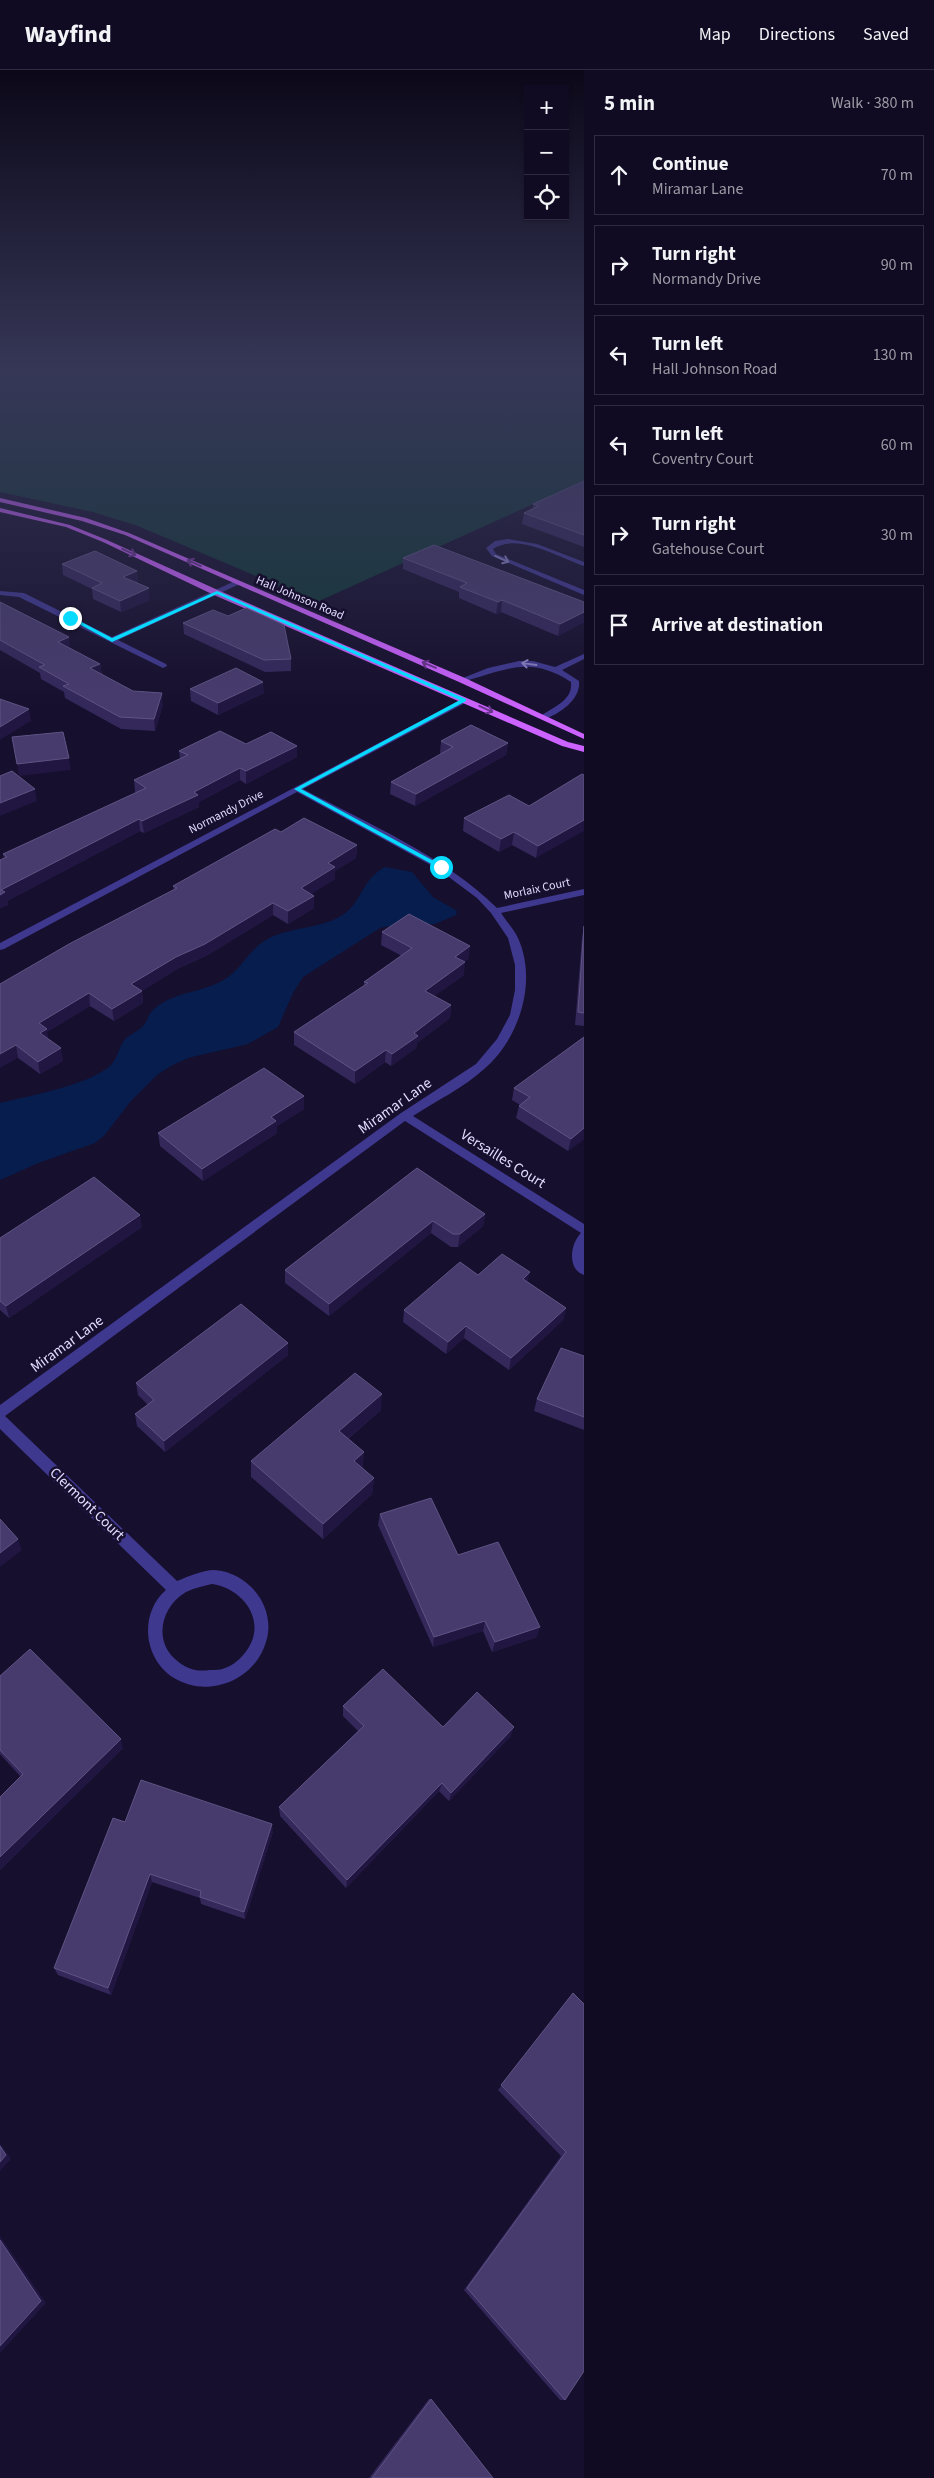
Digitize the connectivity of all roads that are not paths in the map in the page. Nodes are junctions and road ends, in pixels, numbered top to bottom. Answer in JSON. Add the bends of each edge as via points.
{"nodes":[{"id":1,"x":0,"y":500,"type":"edge"},
{"id":2,"x":0,"y":510,"type":"edge"},
{"id":3,"x":584,"y":564,"type":"edge"},
{"id":4,"x":238,"y":583,"type":"junction"},
{"id":5,"x":0,"y":593,"type":"edge"},
{"id":6,"x":217,"y":593,"type":"junction"},
{"id":7,"x":584,"y":593,"type":"edge"},
{"id":8,"x":112,"y":640,"type":"junction"},
{"id":9,"x":584,"y":656,"type":"edge"},
{"id":10,"x":164,"y":666,"type":"dead end"},
{"id":11,"x":554,"y":670,"type":"junction"},
{"id":12,"x":462,"y":680,"type":"junction"},
{"id":13,"x":464,"y":700,"type":"junction"},
{"id":14,"x":545,"y":717,"type":"junction"},
{"id":15,"x":584,"y":737,"type":"edge"},
{"id":16,"x":584,"y":749,"type":"edge"},
{"id":17,"x":297,"y":789,"type":"junction"},
{"id":18,"x":584,"y":892,"type":"edge"},
{"id":19,"x":495,"y":910,"type":"junction"},
{"id":20,"x":0,"y":947,"type":"edge"},
{"id":21,"x":405,"y":1116,"type":"junction"},
{"id":22,"x":584,"y":1230,"type":"edge"},
{"id":23,"x":584,"y":1237,"type":"edge"},
{"id":24,"x":584,"y":1270,"type":"edge"},
{"id":25,"x":0,"y":1412,"type":"edge"},
{"id":26,"x":0,"y":1420,"type":"edge"},
{"id":27,"x":175,"y":1589,"type":"junction"}],
"edges":[{"from":4,"to":1,"type":"main road","name":"Hall Johnson Road","one_way":true,"via":[[127,534],[84,519]]},
{"from":2,"to":6,"type":"main road","name":"Hall Johnson Road","one_way":true,"via":[[68,526]]},
{"from":3,"to":7,"type":"street","one_way":true,"via":[[522,542],[504,541],[489,548],[494,555]]},
{"from":4,"to":6,"type":"street"},
{"from":12,"to":4,"type":"main road","name":"Hall Johnson Road","one_way":true},
{"from":5,"to":8,"type":"street","via":[[14,593]]},
{"from":6,"to":8,"type":"street"},
{"from":6,"to":13,"type":"main road","name":"Hall Johnson Road"},
{"from":8,"to":10,"type":"street"},
{"from":9,"to":11,"type":"street"},
{"from":11,"to":12,"type":"street","one_way":true,"via":[[533,664],[511,663]]},
{"from":11,"to":14,"type":"street","via":[[575,681],[576,690],[571,699]]},
{"from":12,"to":14,"type":"main road","name":"Hall Johnson Road"},
{"from":13,"to":16,"type":"main road","name":"Hall Johnson Road","one_way":true,"via":[[565,744]]},
{"from":13,"to":17,"type":"street","name":"Normandy Drive"},
{"from":14,"to":15,"type":"main road","name":"Hall Johnson Road"},
{"from":17,"to":19,"type":"street","name":"Miramar Lane","via":[[441,867]]},
{"from":17,"to":20,"type":"street","name":"Normandy Drive"},
{"from":18,"to":19,"type":"street","name":"Morlaix Court"},
{"from":19,"to":21,"type":"street","name":"Miramar Lane","via":[[513,938],[520,965],[515,1015],[502,1041],[480,1067]]},
{"from":21,"to":22,"type":"street","name":"Versailles Court"},
{"from":21,"to":25,"type":"street","name":"Miramar Lane"},
{"from":23,"to":24,"type":"street","via":[[577,1253]]},
{"from":26,"to":27,"type":"street","name":"Clermont Court"},
{"from":27,"to":27,"type":"street","via":[[192,1580],[212,1577],[230,1581],[247,1591],[258,1606],[262,1624],[260,1643],[250,1660],[234,1672],[215,1679],[194,1678],[176,1671],[162,1657],[154,1640],[154,1621],[162,1603]]}]}
